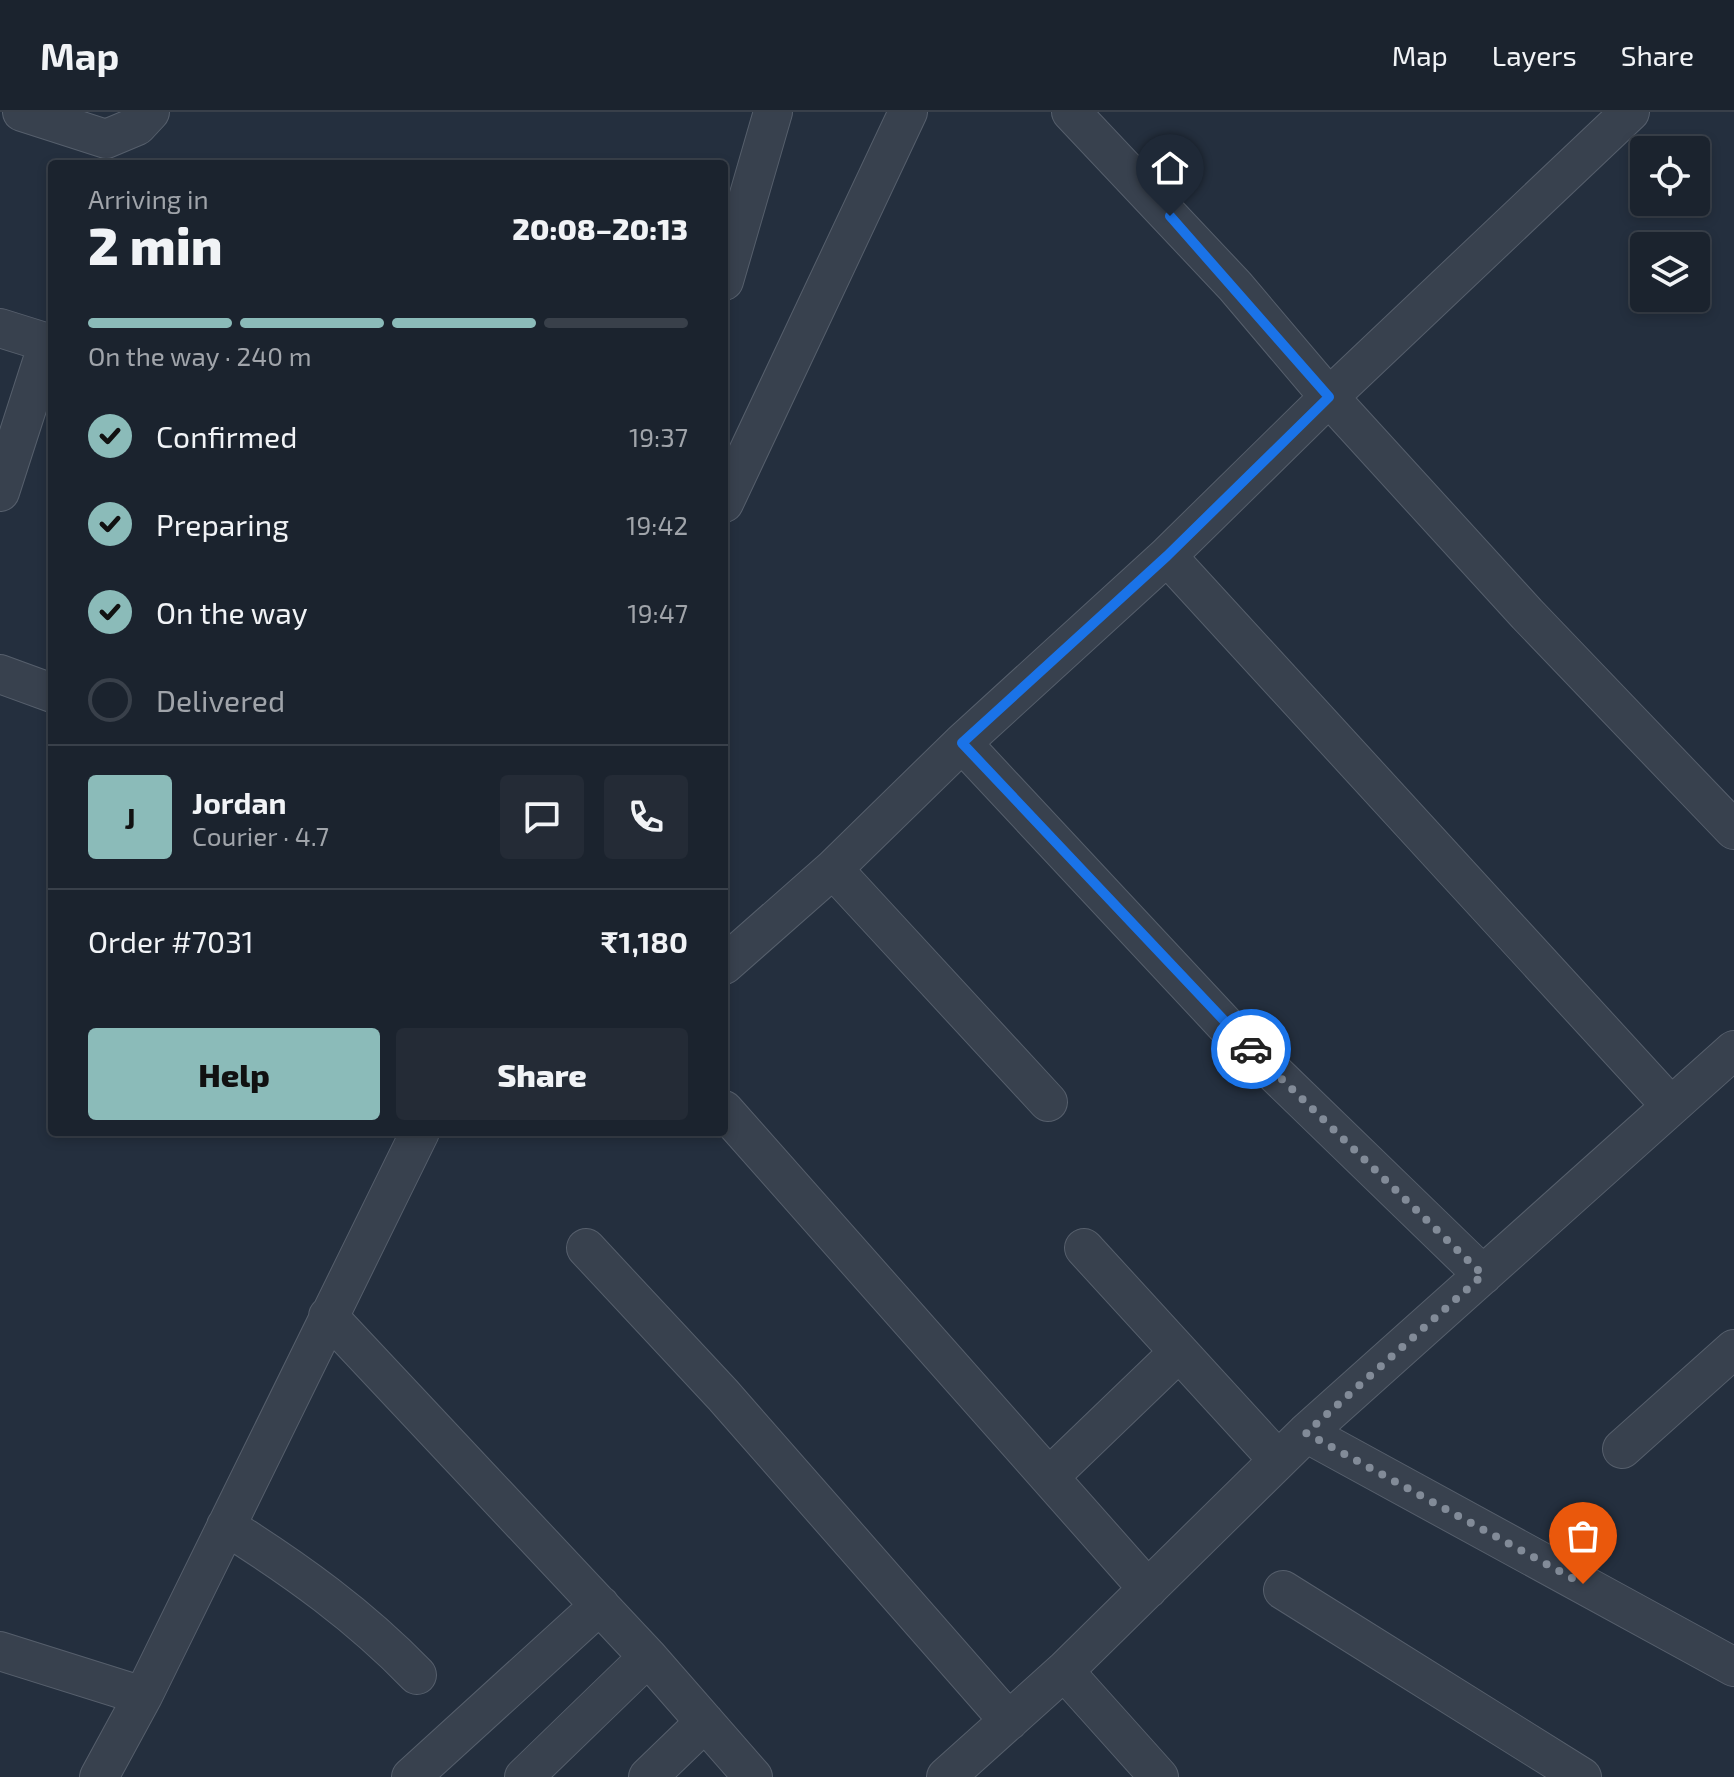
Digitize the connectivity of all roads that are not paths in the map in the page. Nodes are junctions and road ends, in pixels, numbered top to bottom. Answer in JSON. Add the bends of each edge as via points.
{"nodes":[{"id":1,"x":22,"y":112,"type":"edge"},
{"id":2,"x":150,"y":112,"type":"edge"},
{"id":3,"x":773,"y":112,"type":"edge"},
{"id":4,"x":908,"y":112,"type":"edge"},
{"id":5,"x":1071,"y":112,"type":"edge"},
{"id":6,"x":1630,"y":112,"type":"edge"},
{"id":7,"x":728,"y":267,"type":"edge"},
{"id":8,"x":0,"y":328,"type":"edge"},
{"id":9,"x":48,"y":343,"type":"edge"},
{"id":10,"x":48,"y":350,"type":"edge"},
{"id":11,"x":1329,"y":397,"type":"junction"},
{"id":12,"x":0,"y":492,"type":"edge"},
{"id":13,"x":728,"y":494,"type":"edge"},
{"id":14,"x":1167,"y":556,"type":"junction"},
{"id":15,"x":0,"y":674,"type":"edge"},
{"id":16,"x":48,"y":692,"type":"edge"},
{"id":17,"x":962,"y":743,"type":"junction"},
{"id":18,"x":1734,"y":830,"type":"edge"},
{"id":19,"x":833,"y":869,"type":"junction"},
{"id":20,"x":728,"y":961,"type":"edge"},
{"id":21,"x":1734,"y":1050,"type":"edge"},
{"id":22,"x":1048,"y":1102,"type":"dead end"},
{"id":23,"x":1671,"y":1106,"type":"junction"},
{"id":24,"x":728,"y":1115,"type":"edge"},
{"id":25,"x":418,"y":1136,"type":"edge"},
{"id":26,"x":586,"y":1248,"type":"dead end"},
{"id":27,"x":1084,"y":1248,"type":"dead end"},
{"id":28,"x":1483,"y":1275,"type":"junction"},
{"id":29,"x":328,"y":1316,"type":"junction"},
{"id":30,"x":1734,"y":1349,"type":"edge"},
{"id":31,"x":1179,"y":1352,"type":"junction"},
{"id":32,"x":1306,"y":1433,"type":"junction"},
{"id":33,"x":1622,"y":1449,"type":"dead end"},
{"id":34,"x":1278,"y":1460,"type":"junction"},
{"id":35,"x":1049,"y":1477,"type":"junction"},
{"id":36,"x":226,"y":1526,"type":"junction"},
{"id":37,"x":1148,"y":1589,"type":"junction"},
{"id":38,"x":1283,"y":1590,"type":"dead end"},
{"id":39,"x":600,"y":1605,"type":"junction"},
{"id":40,"x":0,"y":1651,"type":"edge"},
{"id":41,"x":648,"y":1657,"type":"junction"},
{"id":42,"x":1734,"y":1667,"type":"edge"},
{"id":43,"x":1064,"y":1671,"type":"junction"},
{"id":44,"x":417,"y":1675,"type":"dead end"},
{"id":45,"x":143,"y":1696,"type":"junction"},
{"id":46,"x":1009,"y":1721,"type":"junction"},
{"id":47,"x":705,"y":1722,"type":"junction"},
{"id":48,"x":99,"y":1777,"type":"edge"},
{"id":49,"x":411,"y":1777,"type":"edge"},
{"id":50,"x":524,"y":1777,"type":"edge"},
{"id":51,"x":648,"y":1777,"type":"edge"},
{"id":52,"x":753,"y":1777,"type":"edge"},
{"id":53,"x":946,"y":1777,"type":"edge"},
{"id":54,"x":1159,"y":1777,"type":"edge"},
{"id":55,"x":1582,"y":1777,"type":"edge"}],
"edges":[{"from":1,"to":2,"type":"street","via":[[106,139],[137,126]]},
{"from":3,"to":7,"type":"street"},
{"from":4,"to":13,"type":"street"},
{"from":5,"to":11,"type":"street","via":[[1235,286]]},
{"from":6,"to":11,"type":"street"},
{"from":8,"to":9,"type":"street"},
{"from":10,"to":12,"type":"street"},
{"from":11,"to":14,"type":"street"},
{"from":11,"to":18,"type":"street"},
{"from":14,"to":17,"type":"street"},
{"from":14,"to":23,"type":"street"},
{"from":15,"to":16,"type":"street"},
{"from":17,"to":19,"type":"street"},
{"from":17,"to":28,"type":"street","via":[[1228,1028]]},
{"from":19,"to":20,"type":"street"},
{"from":19,"to":22,"type":"street"},
{"from":21,"to":23,"type":"street"},
{"from":23,"to":28,"type":"street"},
{"from":24,"to":35,"type":"street"},
{"from":25,"to":29,"type":"street"},
{"from":26,"to":46,"type":"street","via":[[723,1395]]},
{"from":27,"to":31,"type":"street"},
{"from":28,"to":32,"type":"street"},
{"from":29,"to":36,"type":"street"},
{"from":29,"to":39,"type":"street"},
{"from":30,"to":33,"type":"street"},
{"from":31,"to":34,"type":"street"},
{"from":31,"to":35,"type":"street"},
{"from":32,"to":34,"type":"street"},
{"from":32,"to":42,"type":"street"},
{"from":34,"to":37,"type":"street"},
{"from":35,"to":37,"type":"street"},
{"from":36,"to":44,"type":"street","via":[[332,1598]]},
{"from":36,"to":45,"type":"street"},
{"from":37,"to":43,"type":"street"},
{"from":38,"to":55,"type":"street"},
{"from":39,"to":41,"type":"street"},
{"from":39,"to":49,"type":"street"},
{"from":40,"to":45,"type":"street"},
{"from":41,"to":47,"type":"street"},
{"from":41,"to":50,"type":"street"},
{"from":43,"to":46,"type":"street"},
{"from":43,"to":54,"type":"street"},
{"from":45,"to":48,"type":"street"},
{"from":46,"to":53,"type":"street"},
{"from":47,"to":51,"type":"street"},
{"from":47,"to":52,"type":"street"}]}
